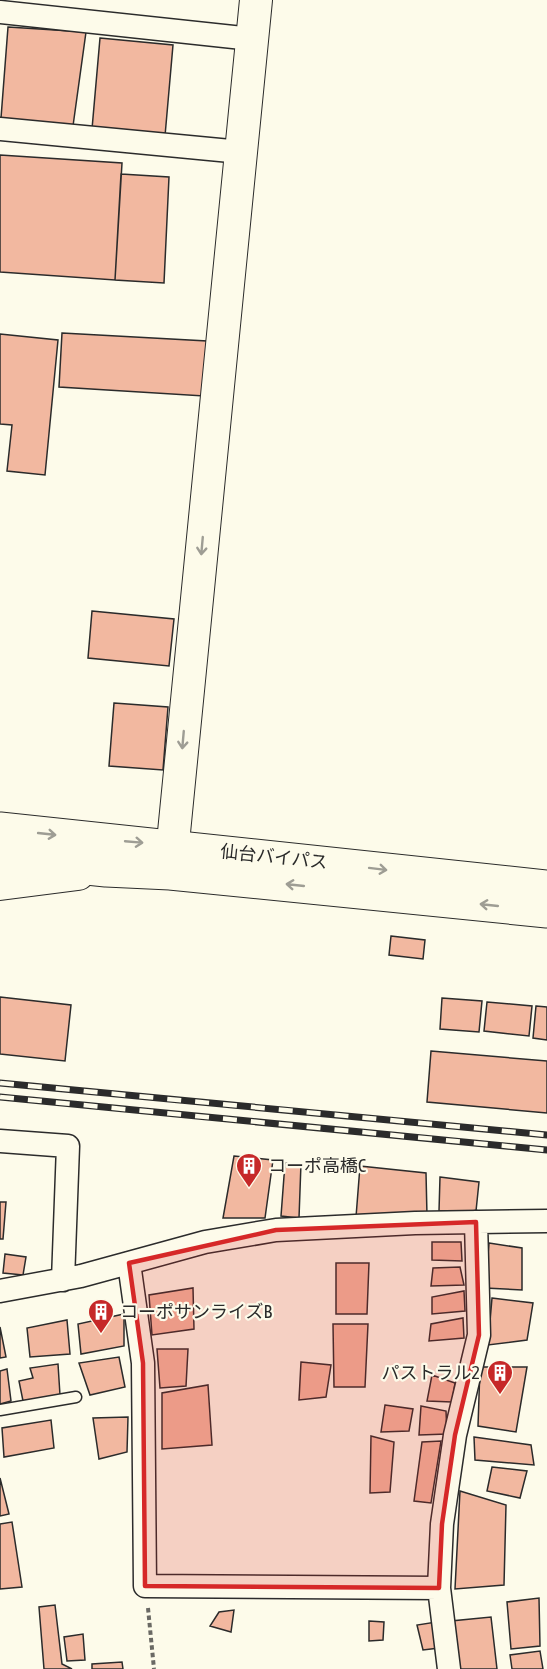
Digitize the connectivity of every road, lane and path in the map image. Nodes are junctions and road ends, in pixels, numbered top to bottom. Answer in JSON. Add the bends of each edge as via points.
{"nodes":[{"id":1,"x":256,"y":0,"type":"edge"},
{"id":2,"x":0,"y":12,"type":"edge"},
{"id":3,"x":252,"y":39,"type":"junction"},
{"id":4,"x":0,"y":129,"type":"edge"},
{"id":5,"x":241,"y":152,"type":"junction"},
{"id":6,"x":0,"y":829,"type":"edge"},
{"id":7,"x":0,"y":859,"type":"edge"},
{"id":8,"x":172,"y":859,"type":"junction"},
{"id":9,"x":106,"y":870,"type":"junction"},
{"id":10,"x":0,"y":884,"type":"edge"},
{"id":11,"x":547,"y":887,"type":"edge"},
{"id":12,"x":547,"y":911,"type":"edge"},
{"id":13,"x":0,"y":1141,"type":"edge"},
{"id":14,"x":547,"y":1221,"type":"edge"},
{"id":15,"x":476,"y":1222,"type":"junction"},
{"id":16,"x":129,"y":1263,"type":"junction"},
{"id":17,"x":63,"y":1280,"type":"junction"},
{"id":18,"x":0,"y":1291,"type":"edge"},
{"id":19,"x":76,"y":1397,"type":"dead end"},
{"id":20,"x":0,"y":1410,"type":"edge"},
{"id":21,"x":145,"y":1586,"type":"junction"},
{"id":22,"x":439,"y":1588,"type":"junction"},
{"id":23,"x":154,"y":1669,"type":"edge"},
{"id":24,"x":449,"y":1669,"type":"edge"}],
"edges":[{"from":1,"to":3,"type":"street"},
{"from":2,"to":3,"type":"street"},
{"from":3,"to":5,"type":"street"},
{"from":4,"to":5,"type":"street"},
{"from":5,"to":8,"type":"street","one_way":true},
{"from":6,"to":8,"type":"highway","name":"仙台バイパス","one_way":true},
{"from":7,"to":9,"type":"highway","name":"仙台バイパス"},
{"from":8,"to":9,"type":"highway","name":"仙台バイパス"},
{"from":8,"to":11,"type":"highway","name":"仙台バイパス","one_way":true},
{"from":12,"to":8,"type":"highway","name":"仙台バイパス","one_way":true},
{"from":9,"to":10,"type":"street"},
{"from":13,"to":17,"type":"street","via":[[68,1146]]},
{"from":14,"to":15,"type":"street"},
{"from":15,"to":16,"type":"street","via":[[276,1230],[205,1242]]},
{"from":15,"to":22,"type":"street","via":[[479,1335],[455,1435],[442,1524]]},
{"from":16,"to":17,"type":"street"},
{"from":16,"to":21,"type":"street","via":[[142,1363]]},
{"from":17,"to":18,"type":"street"},
{"from":19,"to":20,"type":"lane"},
{"from":21,"to":22,"type":"street"},
{"from":21,"to":23,"type":"path"},
{"from":22,"to":24,"type":"street"}]}
